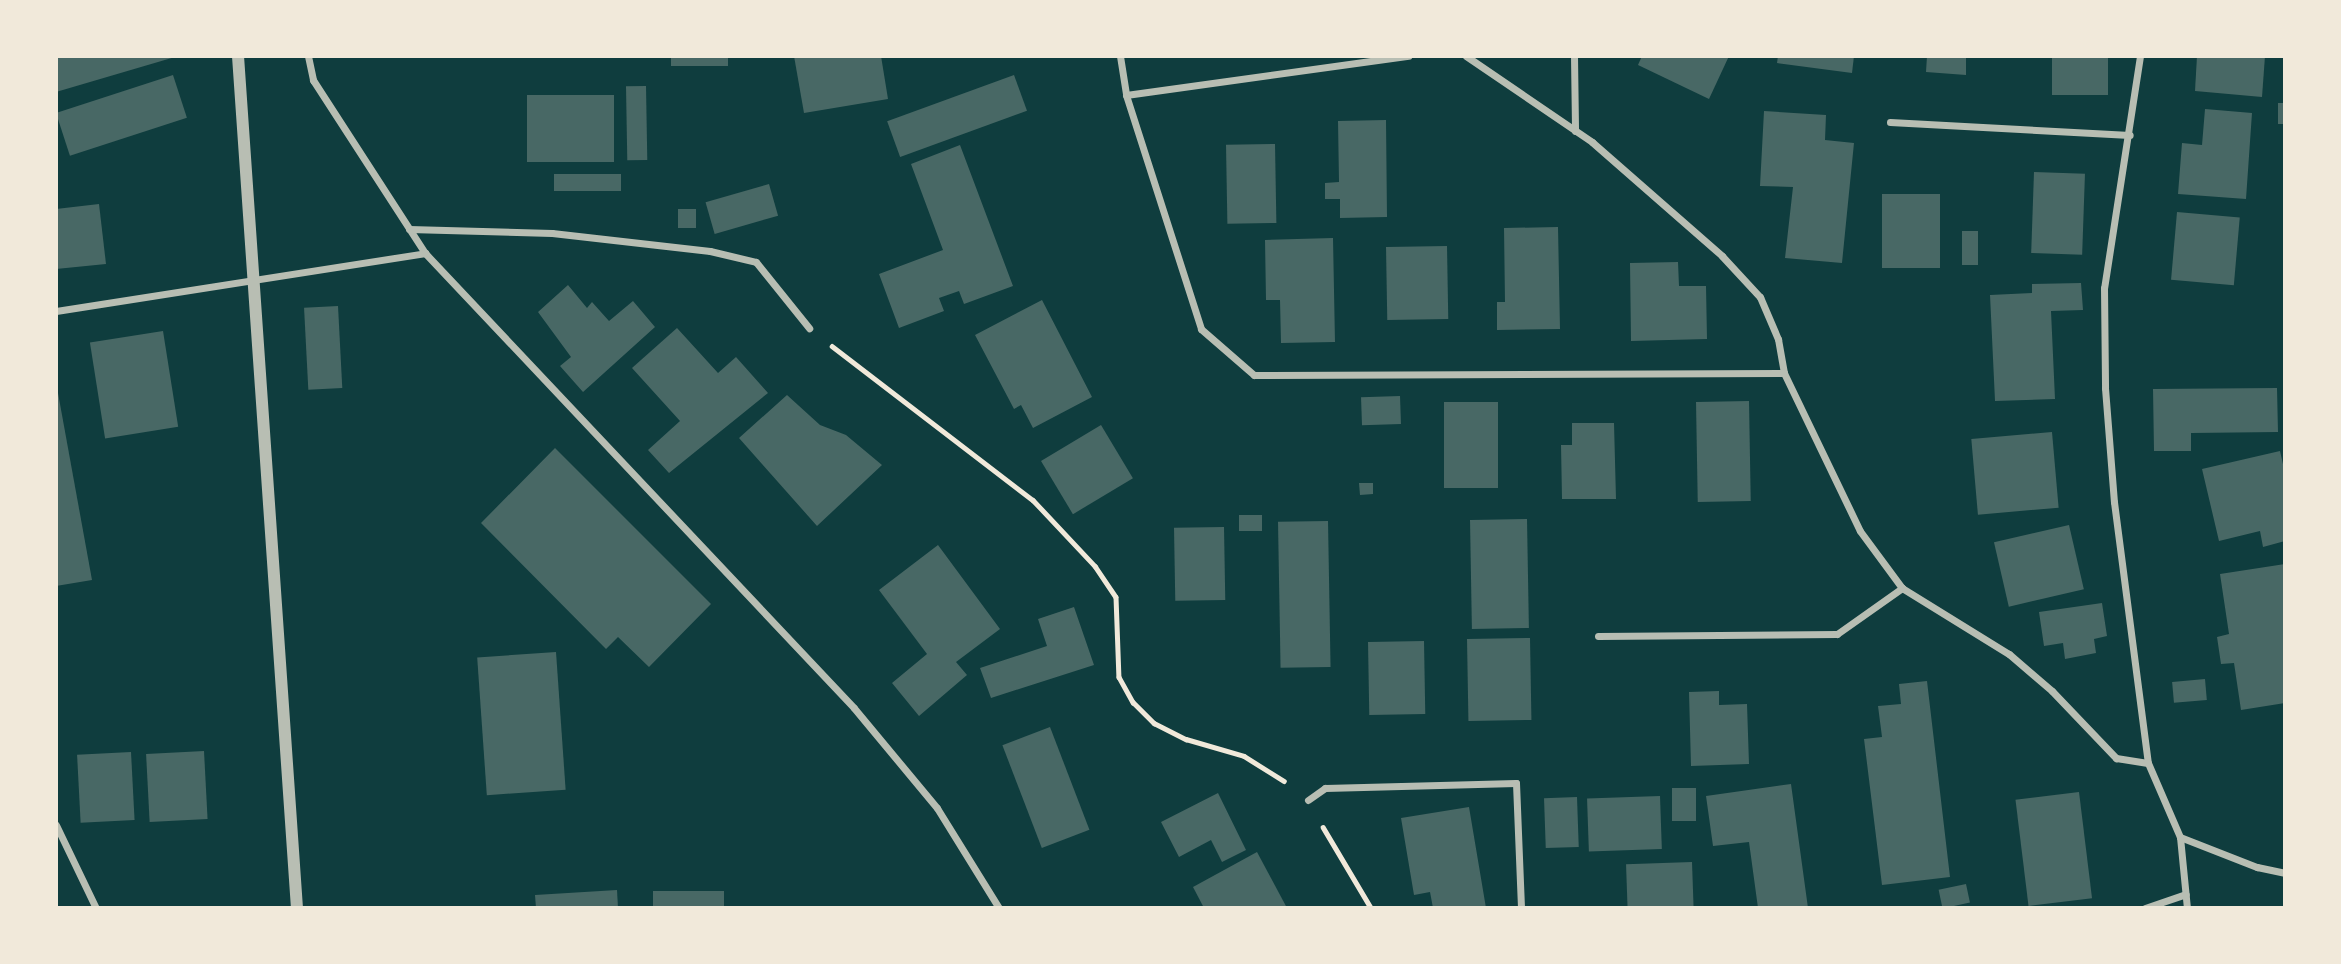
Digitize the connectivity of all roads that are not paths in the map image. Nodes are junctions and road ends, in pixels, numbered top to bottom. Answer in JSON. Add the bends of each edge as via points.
{"nodes":[{"id":1,"x":238,"y":56,"type":"edge"},
{"id":2,"x":308,"y":56,"type":"edge"},
{"id":3,"x":1119,"y":56,"type":"edge"},
{"id":4,"x":1408,"y":56,"type":"edge"},
{"id":5,"x":1466,"y":56,"type":"edge"},
{"id":6,"x":1574,"y":56,"type":"edge"},
{"id":7,"x":2140,"y":56,"type":"edge"},
{"id":8,"x":1126,"y":95,"type":"junction"},
{"id":9,"x":1890,"y":122,"type":"dead end"},
{"id":10,"x":1575,"y":131,"type":"junction"},
{"id":11,"x":2130,"y":135,"type":"junction"},
{"id":12,"x":409,"y":229,"type":"junction"},
{"id":13,"x":425,"y":253,"type":"junction"},
{"id":14,"x":253,"y":277,"type":"junction"},
{"id":15,"x":56,"y":311,"type":"edge"},
{"id":16,"x":809,"y":328,"type":"road end"},
{"id":17,"x":1784,"y":373,"type":"junction"},
{"id":18,"x":1902,"y":588,"type":"junction"},
{"id":19,"x":1598,"y":636,"type":"dead end"},
{"id":20,"x":2148,"y":763,"type":"junction"},
{"id":21,"x":1308,"y":800,"type":"road end"},
{"id":22,"x":56,"y":824,"type":"edge"},
{"id":23,"x":2180,"y":837,"type":"junction"},
{"id":24,"x":2285,"y":873,"type":"edge"},
{"id":25,"x":2186,"y":894,"type":"junction"},
{"id":26,"x":96,"y":908,"type":"edge"},
{"id":27,"x":297,"y":908,"type":"edge"},
{"id":28,"x":999,"y":908,"type":"edge"},
{"id":29,"x":1521,"y":908,"type":"edge"},
{"id":30,"x":2145,"y":908,"type":"edge"},
{"id":31,"x":2187,"y":908,"type":"edge"}],
"edges":[{"from":1,"to":14,"type":"street"},
{"from":2,"to":12,"type":"street","via":[[313,80]]},
{"from":3,"to":8,"type":"street"},
{"from":4,"to":8,"type":"street"},
{"from":5,"to":10,"type":"street"},
{"from":6,"to":10,"type":"street"},
{"from":7,"to":11,"type":"street"},
{"from":8,"to":17,"type":"street","via":[[1201,329],[1254,375]]},
{"from":9,"to":11,"type":"street"},
{"from":10,"to":17,"type":"street","via":[[1722,256],[1760,297],[1778,339]]},
{"from":11,"to":20,"type":"street","via":[[2104,288],[2105,388],[2114,502]]},
{"from":12,"to":13,"type":"street"},
{"from":12,"to":16,"type":"street","via":[[552,233],[710,251],[756,262]]},
{"from":13,"to":14,"type":"street"},
{"from":13,"to":28,"type":"street","via":[[853,708],[937,808]]},
{"from":14,"to":15,"type":"street"},
{"from":14,"to":27,"type":"street"},
{"from":17,"to":18,"type":"street","via":[[1860,531]]},
{"from":18,"to":19,"type":"street","via":[[1837,634]]},
{"from":18,"to":20,"type":"street","via":[[2008,654],[2052,691],[2116,758]]},
{"from":20,"to":23,"type":"street"},
{"from":21,"to":29,"type":"street","via":[[1325,788],[1516,783]]},
{"from":22,"to":26,"type":"street"},
{"from":23,"to":24,"type":"street"},
{"from":23,"to":25,"type":"street"},
{"from":25,"to":30,"type":"street"},
{"from":25,"to":31,"type":"street"}]}
